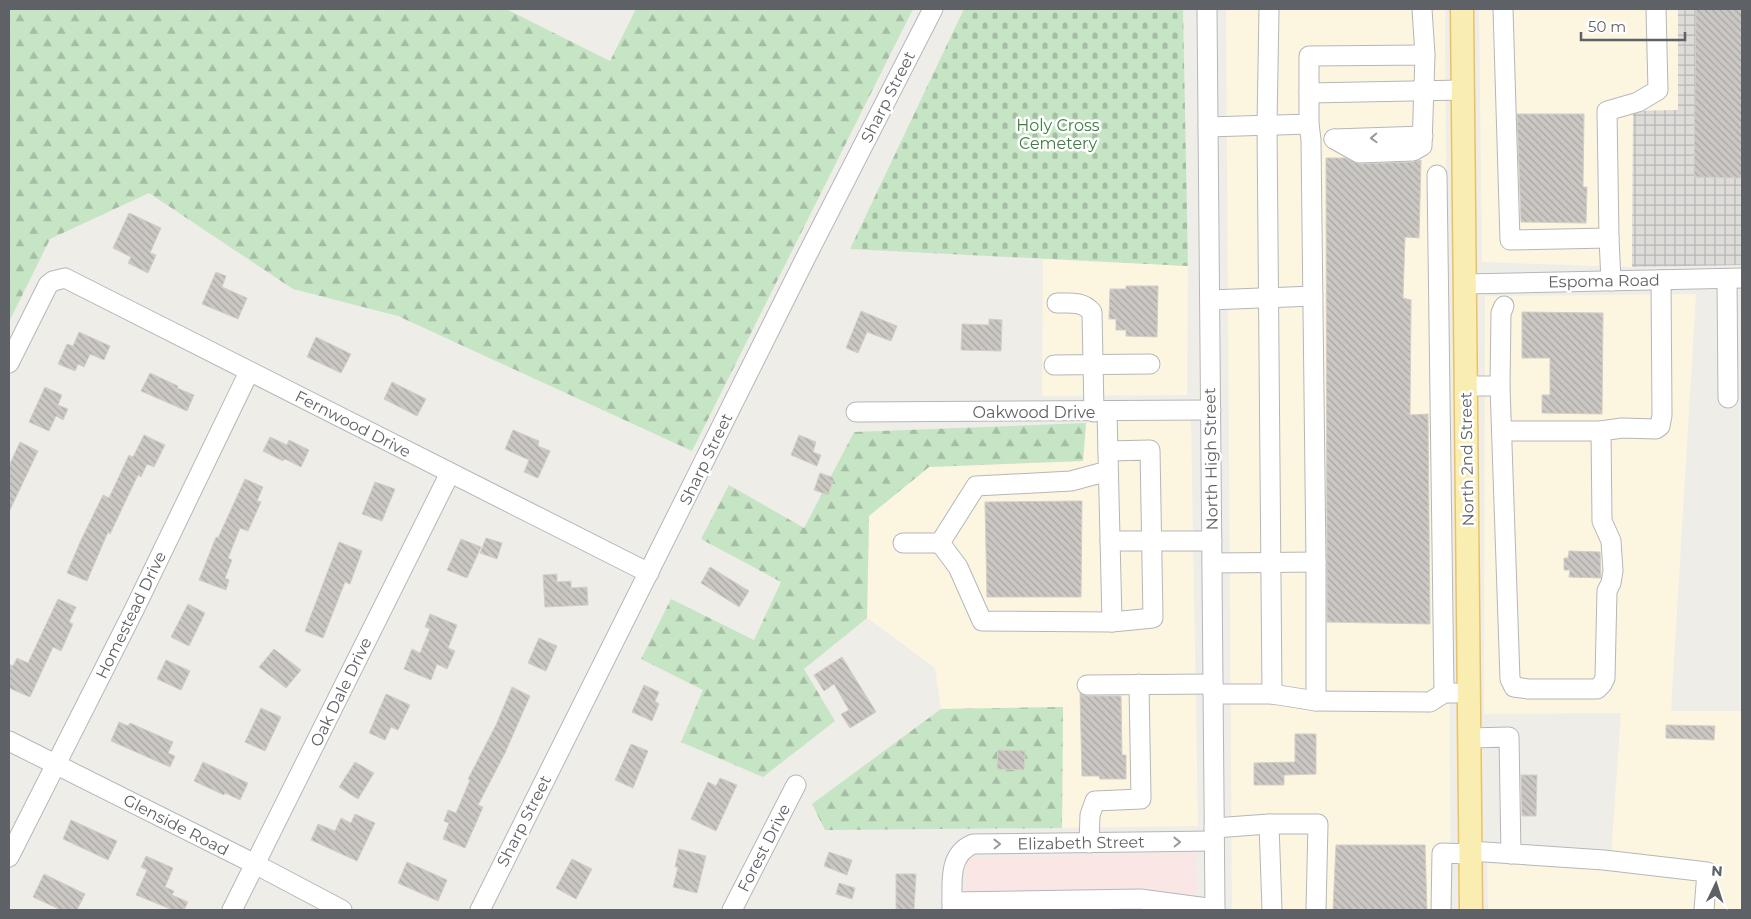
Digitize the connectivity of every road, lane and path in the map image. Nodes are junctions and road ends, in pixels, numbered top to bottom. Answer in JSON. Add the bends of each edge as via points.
{"nodes":[{"id":1,"x":933,"y":9,"type":"edge"},
{"id":2,"x":1207,"y":9,"type":"edge"},
{"id":3,"x":1269,"y":9,"type":"edge"},
{"id":4,"x":1422,"y":9,"type":"edge"},
{"id":5,"x":1462,"y":9,"type":"edge"},
{"id":6,"x":1503,"y":9,"type":"edge"},
{"id":7,"x":1656,"y":9,"type":"edge"},
{"id":8,"x":1425,"y":55,"type":"junction"},
{"id":9,"x":1424,"y":90,"type":"junction"},
{"id":10,"x":1463,"y":90,"type":"junction"},
{"id":11,"x":1309,"y":93,"type":"junction"},
{"id":12,"x":1267,"y":126,"type":"junction"},
{"id":13,"x":1208,"y":127,"type":"junction"},
{"id":14,"x":1310,"y":132,"type":"junction"},
{"id":15,"x":1437,"y":175,"type":"dead end"},
{"id":16,"x":1609,"y":238,"type":"junction"},
{"id":17,"x":1735,"y":278,"type":"edge"},
{"id":18,"x":1661,"y":280,"type":"junction"},
{"id":19,"x":1611,"y":281,"type":"junction"},
{"id":20,"x":1465,"y":284,"type":"junction"},
{"id":21,"x":1268,"y":296,"type":"junction"},
{"id":22,"x":1313,"y":296,"type":"junction"},
{"id":23,"x":1210,"y":300,"type":"junction"},
{"id":24,"x":1057,"y":303,"type":"dead end"},
{"id":25,"x":1504,"y":306,"type":"dead end"},
{"id":26,"x":1438,"y":316,"type":"junction"},
{"id":27,"x":1465,"y":317,"type":"junction"},
{"id":28,"x":1735,"y":326,"type":"edge"},
{"id":29,"x":9,"y":363,"type":"edge"},
{"id":30,"x":1093,"y":363,"type":"junction"},
{"id":31,"x":1150,"y":364,"type":"dead end"},
{"id":32,"x":1054,"y":365,"type":"dead end"},
{"id":33,"x":249,"y":372,"type":"junction"},
{"id":34,"x":1466,"y":386,"type":"junction"},
{"id":35,"x":1500,"y":386,"type":"junction"},
{"id":36,"x":1728,"y":398,"type":"dead end"},
{"id":37,"x":1211,"y":410,"type":"junction"},
{"id":38,"x":856,"y":412,"type":"dead end"},
{"id":39,"x":1101,"y":412,"type":"junction"},
{"id":40,"x":1601,"y":430,"type":"junction"},
{"id":41,"x":1502,"y":432,"type":"junction"},
{"id":42,"x":1108,"y":451,"type":"junction"},
{"id":43,"x":1108,"y":471,"type":"junction"},
{"id":44,"x":450,"y":473,"type":"junction"},
{"id":45,"x":1152,"y":540,"type":"junction"},
{"id":46,"x":1212,"y":540,"type":"junction"},
{"id":47,"x":1110,"y":541,"type":"junction"},
{"id":48,"x":903,"y":543,"type":"dead end"},
{"id":49,"x":940,"y":543,"type":"junction"},
{"id":50,"x":1271,"y":562,"type":"junction"},
{"id":51,"x":1316,"y":562,"type":"junction"},
{"id":52,"x":1212,"y":563,"type":"junction"},
{"id":53,"x":649,"y":573,"type":"junction"},
{"id":54,"x":1112,"y":622,"type":"junction"},
{"id":55,"x":1139,"y":684,"type":"junction"},
{"id":56,"x":1087,"y":685,"type":"dead end"},
{"id":57,"x":1213,"y":689,"type":"junction"},
{"id":58,"x":1444,"y":693,"type":"junction"},
{"id":59,"x":1469,"y":693,"type":"junction"},
{"id":60,"x":1272,"y":694,"type":"junction"},
{"id":61,"x":1316,"y":701,"type":"junction"},
{"id":62,"x":1470,"y":738,"type":"junction"},
{"id":63,"x":9,"y":740,"type":"edge"},
{"id":64,"x":55,"y":764,"type":"junction"},
{"id":65,"x":796,"y":785,"type":"dead end"},
{"id":66,"x":1269,"y":824,"type":"junction"},
{"id":67,"x":1214,"y":834,"type":"junction"},
{"id":68,"x":1089,"y":843,"type":"junction"},
{"id":69,"x":1470,"y":852,"type":"junction"},
{"id":70,"x":1511,"y":854,"type":"junction"},
{"id":71,"x":9,"y":857,"type":"edge"},
{"id":72,"x":255,"y":864,"type":"junction"},
{"id":73,"x":952,"y":906,"type":"edge"},
{"id":74,"x":232,"y":910,"type":"edge"},
{"id":75,"x":342,"y":910,"type":"edge"},
{"id":76,"x":480,"y":910,"type":"edge"},
{"id":77,"x":732,"y":910,"type":"edge"},
{"id":78,"x":1215,"y":910,"type":"edge"},
{"id":79,"x":1272,"y":910,"type":"edge"},
{"id":80,"x":1316,"y":910,"type":"edge"},
{"id":81,"x":1441,"y":910,"type":"edge"},
{"id":82,"x":1471,"y":910,"type":"edge"},
{"id":83,"x":1704,"y":910,"type":"edge"}],
"edges":[{"from":1,"to":53,"type":"street","name":"Sharp Street"},
{"from":2,"to":13,"type":"street","name":"North High Street"},
{"from":3,"to":12,"type":"street"},
{"from":4,"to":8,"type":"street"},
{"from":5,"to":10,"type":"main road","name":"North 2nd Street"},
{"from":6,"to":16,"type":"street","via":[[1510,240]]},
{"from":7,"to":16,"type":"street","via":[[1658,90],[1638,102],[1607,111]]},
{"from":8,"to":9,"type":"street"},
{"from":8,"to":11,"type":"street","via":[[1309,56]]},
{"from":9,"to":10,"type":"street"},
{"from":9,"to":11,"type":"street"},
{"from":9,"to":14,"type":"street","one_way":true,"via":[[1423,136],[1334,139]]},
{"from":10,"to":20,"type":"main road","name":"North 2nd Street"},
{"from":11,"to":14,"type":"street"},
{"from":12,"to":13,"type":"street"},
{"from":12,"to":14,"type":"street"},
{"from":12,"to":21,"type":"street"},
{"from":13,"to":23,"type":"street","name":"North High Street"},
{"from":14,"to":22,"type":"street"},
{"from":15,"to":26,"type":"street"},
{"from":16,"to":19,"type":"street"},
{"from":17,"to":18,"type":"street","name":"Espoma Road"},
{"from":17,"to":28,"type":"street"},
{"from":18,"to":19,"type":"street","name":"Espoma Road"},
{"from":18,"to":40,"type":"street","via":[[1660,426],[1656,429]]},
{"from":19,"to":20,"type":"street","name":"Espoma Road"},
{"from":20,"to":27,"type":"main road","name":"North 2nd Street"},
{"from":21,"to":22,"type":"street"},
{"from":21,"to":23,"type":"street"},
{"from":21,"to":50,"type":"street"},
{"from":22,"to":51,"type":"street"},
{"from":23,"to":37,"type":"street","name":"North High Street"},
{"from":24,"to":30,"type":"street","via":[[1079,303],[1092,312]]},
{"from":25,"to":35,"type":"street","via":[[1501,313]]},
{"from":26,"to":27,"type":"street"},
{"from":26,"to":58,"type":"street"},
{"from":27,"to":34,"type":"main road","name":"North 2nd Street"},
{"from":28,"to":36,"type":"street"},
{"from":29,"to":33,"type":"street","name":"Fernwood Drive","via":[[48,285],[65,278]]},
{"from":30,"to":31,"type":"street"},
{"from":30,"to":32,"type":"street"},
{"from":30,"to":39,"type":"street"},
{"from":33,"to":44,"type":"street","name":"Fernwood Drive"},
{"from":33,"to":64,"type":"street","name":"Homestead Drive"},
{"from":34,"to":35,"type":"street"},
{"from":34,"to":59,"type":"main road","name":"North 2nd Street"},
{"from":35,"to":41,"type":"street"},
{"from":37,"to":39,"type":"street","name":"Oakwood Drive"},
{"from":37,"to":46,"type":"street","name":"North High Street"},
{"from":38,"to":39,"type":"street","name":"Oakwood Drive"},
{"from":39,"to":42,"type":"street"},
{"from":40,"to":41,"type":"street"},
{"from":40,"to":41,"type":"street","via":[[1602,521],[1611,541],[1613,571],[1607,591],[1605,678],[1597,689],[1528,689],[1514,687],[1510,679]]},
{"from":42,"to":43,"type":"street"},
{"from":42,"to":45,"type":"street","via":[[1150,450]]},
{"from":43,"to":47,"type":"street"},
{"from":43,"to":49,"type":"street","via":[[1071,481],[976,486]]},
{"from":44,"to":53,"type":"street","name":"Fernwood Drive"},
{"from":44,"to":72,"type":"street","name":"Oak Dale Drive"},
{"from":45,"to":46,"type":"street"},
{"from":45,"to":47,"type":"street"},
{"from":45,"to":54,"type":"street","via":[[1153,618]]},
{"from":46,"to":52,"type":"street","name":"North High Street"},
{"from":47,"to":54,"type":"street"},
{"from":48,"to":49,"type":"street"},
{"from":49,"to":54,"type":"street","via":[[958,567],[982,621]]},
{"from":50,"to":51,"type":"street"},
{"from":50,"to":52,"type":"street"},
{"from":50,"to":60,"type":"street"},
{"from":51,"to":61,"type":"street"},
{"from":52,"to":57,"type":"street","name":"North High Street"},
{"from":53,"to":76,"type":"street","name":"Sharp Street"},
{"from":55,"to":56,"type":"street"},
{"from":55,"to":57,"type":"street"},
{"from":55,"to":68,"type":"street","via":[[1141,799],[1095,800],[1090,815]]},
{"from":57,"to":60,"type":"street"},
{"from":57,"to":67,"type":"street","name":"North High Street"},
{"from":58,"to":59,"type":"street"},
{"from":58,"to":61,"type":"street","via":[[1430,702]]},
{"from":59,"to":62,"type":"main road","name":"North 2nd Street"},
{"from":60,"to":61,"type":"street"},
{"from":62,"to":69,"type":"main road","name":"North 2nd Street"},
{"from":62,"to":70,"type":"street","via":[[1509,737]]},
{"from":63,"to":64,"type":"street","name":"Glenside Road"},
{"from":64,"to":71,"type":"street","name":"Homestead Drive"},
{"from":64,"to":72,"type":"street","name":"Glenside Road"},
{"from":65,"to":77,"type":"street","name":"Forest Drive"},
{"from":66,"to":67,"type":"street","name":"Elizabeth Street"},
{"from":66,"to":79,"type":"street"},
{"from":66,"to":80,"type":"street","name":"Elizabeth Street","via":[[1318,824]]},
{"from":68,"to":67,"type":"street","name":"Elizabeth Street","one_way":true},
{"from":67,"to":78,"type":"street","name":"North High Street"},
{"from":73,"to":68,"type":"street","name":"Elizabeth Street","one_way":true,"via":[[955,860],[973,844]]},
{"from":69,"to":70,"type":"street"},
{"from":69,"to":81,"type":"street","via":[[1442,853]]},
{"from":69,"to":82,"type":"main road","name":"North 2nd Street"},
{"from":70,"to":83,"type":"street","via":[[1604,860],[1707,872]]},
{"from":72,"to":74,"type":"street","name":"Oak Dale Drive"},
{"from":72,"to":75,"type":"street","name":"Glenside Road"},
{"from":73,"to":78,"type":"street","via":[[1140,899]]}]}
